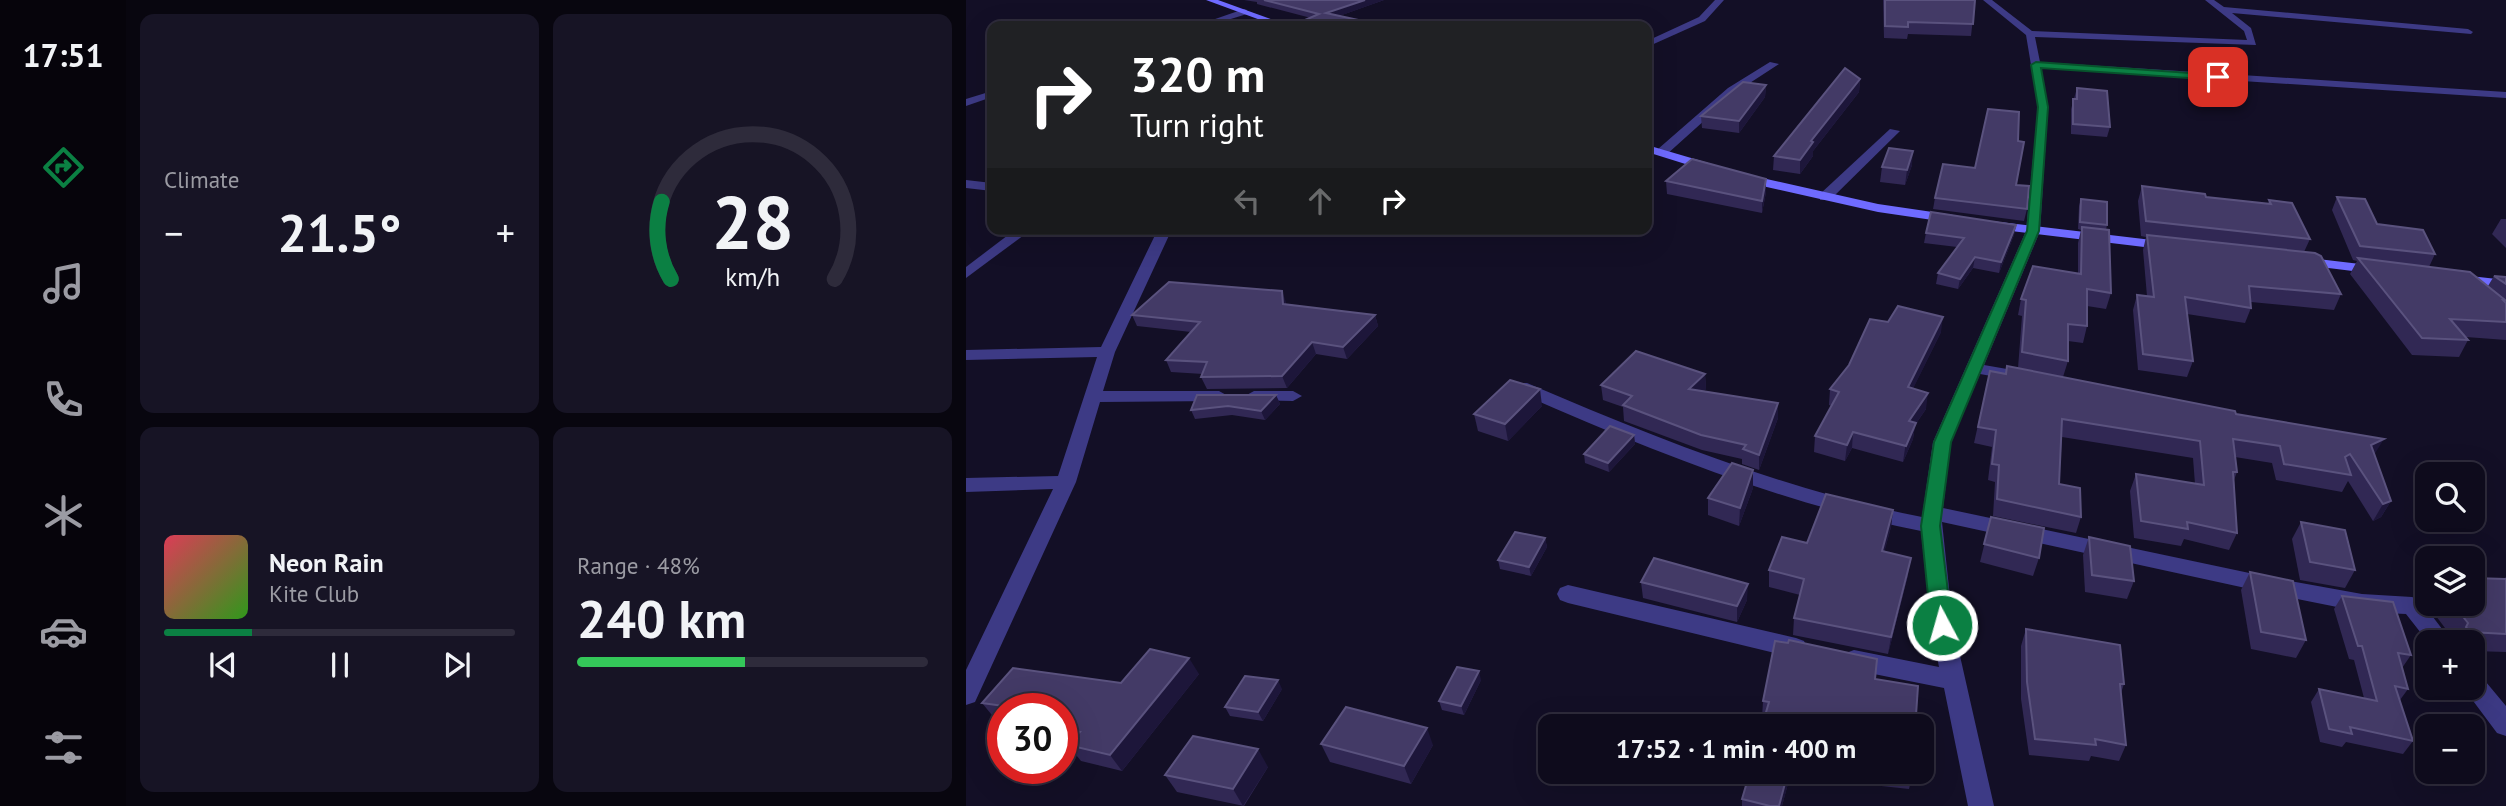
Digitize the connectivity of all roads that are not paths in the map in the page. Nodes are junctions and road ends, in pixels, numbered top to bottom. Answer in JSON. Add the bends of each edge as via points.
{"nodes":[{"id":1,"x":1209,"y":0,"type":"edge"},
{"id":2,"x":1720,"y":0,"type":"edge"},
{"id":3,"x":1987,"y":0,"type":"edge"},
{"id":4,"x":2209,"y":1,"type":"edge"},
{"id":5,"x":2224,"y":10,"type":"junction"},
{"id":6,"x":1244,"y":12,"type":"junction"},
{"id":7,"x":1216,"y":21,"type":"edge"},
{"id":8,"x":1270,"y":21,"type":"edge"},
{"id":9,"x":2468,"y":32,"type":"dead end"},
{"id":10,"x":2031,"y":34,"type":"junction"},
{"id":11,"x":1652,"y":42,"type":"edge"},
{"id":12,"x":1774,"y":64,"type":"dead end"},
{"id":13,"x":2036,"y":65,"type":"junction"},
{"id":14,"x":2506,"y":95,"type":"edge"},
{"id":15,"x":987,"y":96,"type":"edge"},
{"id":16,"x":966,"y":103,"type":"edge"},
{"id":17,"x":1894,"y":131,"type":"dead end"},
{"id":18,"x":1652,"y":149,"type":"edge"},
{"id":19,"x":1662,"y":152,"type":"junction"},
{"id":20,"x":966,"y":184,"type":"edge"},
{"id":21,"x":987,"y":186,"type":"edge"},
{"id":22,"x":1825,"y":197,"type":"junction"},
{"id":23,"x":2033,"y":231,"type":"junction"},
{"id":24,"x":1017,"y":235,"type":"edge"},
{"id":25,"x":1162,"y":235,"type":"edge"},
{"id":26,"x":2190,"y":248,"type":"edge"},
{"id":27,"x":2286,"y":260,"type":"edge"},
{"id":28,"x":2396,"y":272,"type":"edge"},
{"id":29,"x":966,"y":274,"type":"edge"},
{"id":30,"x":2506,"y":284,"type":"edge"},
{"id":31,"x":2486,"y":297,"type":"edge"},
{"id":32,"x":1107,"y":352,"type":"junction"},
{"id":33,"x":966,"y":355,"type":"edge"},
{"id":34,"x":1975,"y":368,"type":"junction"},
{"id":35,"x":2054,"y":383,"type":"edge"},
{"id":36,"x":1518,"y":386,"type":"edge"},
{"id":37,"x":1293,"y":396,"type":"dead end"},
{"id":38,"x":1093,"y":397,"type":"junction"},
{"id":39,"x":1066,"y":482,"type":"junction"},
{"id":40,"x":966,"y":485,"type":"edge"},
{"id":41,"x":1932,"y":519,"type":"junction"},
{"id":42,"x":1568,"y":594,"type":"dead end"},
{"id":43,"x":2431,"y":630,"type":"edge"},
{"id":44,"x":1953,"y":680,"type":"junction"},
{"id":45,"x":966,"y":695,"type":"edge"},
{"id":46,"x":2485,"y":698,"type":"edge"},
{"id":47,"x":2506,"y":725,"type":"edge"},
{"id":48,"x":1981,"y":806,"type":"edge"}],
"edges":[{"from":1,"to":6,"type":"street"},
{"from":2,"to":11,"type":"street","via":[[1702,19]]},
{"from":3,"to":10,"type":"street"},
{"from":4,"to":5,"type":"street"},
{"from":5,"to":9,"type":"street"},
{"from":5,"to":10,"type":"street","via":[[2248,30],[2253,43]]},
{"from":6,"to":7,"type":"street"},
{"from":6,"to":8,"type":"street"},
{"from":10,"to":13,"type":"street"},
{"from":12,"to":19,"type":"street","via":[[1732,90]]},
{"from":13,"to":14,"type":"street"},
{"from":13,"to":23,"type":"street","via":[[2043,107]]},
{"from":15,"to":16,"type":"street"},
{"from":17,"to":22,"type":"street"},
{"from":18,"to":19,"type":"street"},
{"from":19,"to":22,"type":"street","via":[[1764,185]]},
{"from":20,"to":21,"type":"street"},
{"from":22,"to":23,"type":"street"},
{"from":23,"to":26,"type":"street"},
{"from":23,"to":34,"type":"street"},
{"from":24,"to":29,"type":"street"},
{"from":25,"to":32,"type":"street"},
{"from":27,"to":28,"type":"street"},
{"from":30,"to":31,"type":"street","via":[[2458,279]]},
{"from":32,"to":33,"type":"street"},
{"from":32,"to":38,"type":"street"},
{"from":34,"to":35,"type":"street"},
{"from":34,"to":41,"type":"street","via":[[1942,442]]},
{"from":36,"to":41,"type":"street","via":[[1649,442],[1833,505]]},
{"from":37,"to":38,"type":"street"},
{"from":38,"to":39,"type":"street"},
{"from":39,"to":40,"type":"street"},
{"from":39,"to":45,"type":"street"},
{"from":41,"to":43,"type":"street","via":[[2362,603],[2412,606]]},
{"from":41,"to":44,"type":"street","via":[[1942,625]]},
{"from":42,"to":44,"type":"street"},
{"from":44,"to":48,"type":"street"},
{"from":46,"to":47,"type":"street"}]}
